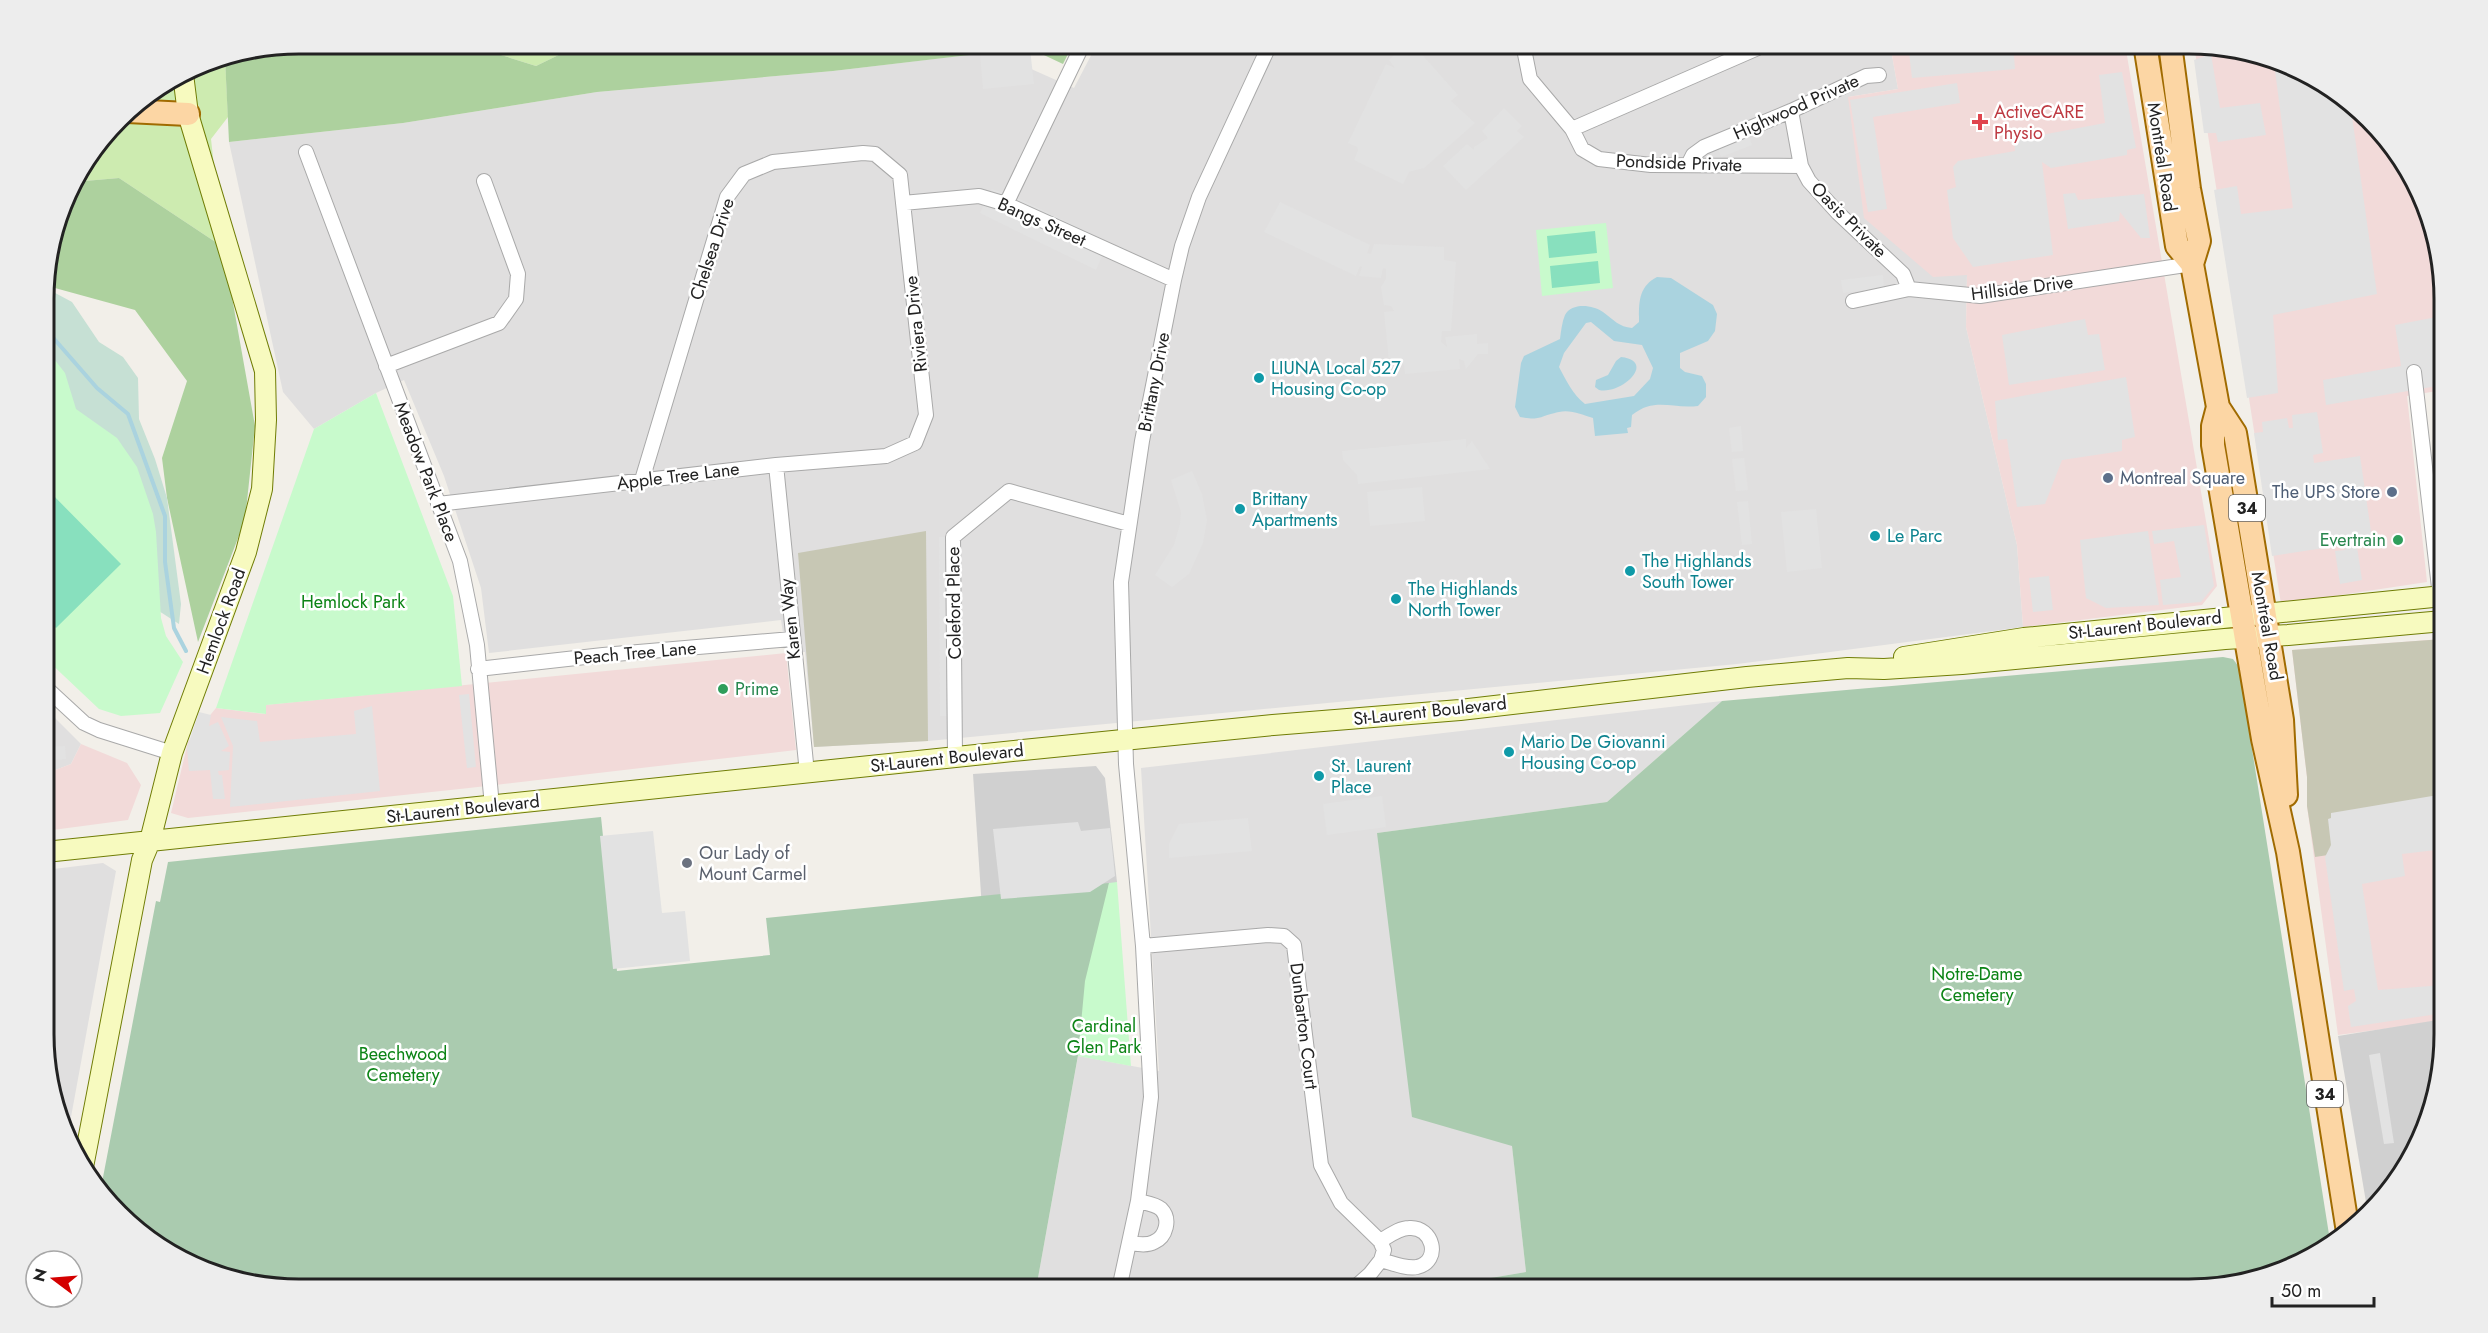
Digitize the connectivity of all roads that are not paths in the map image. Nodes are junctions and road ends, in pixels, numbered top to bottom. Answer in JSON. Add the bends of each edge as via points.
{"nodes":[{"id":1,"x":1078,"y":54,"type":"edge"},
{"id":2,"x":1265,"y":54,"type":"edge"},
{"id":3,"x":1525,"y":54,"type":"edge"},
{"id":4,"x":1744,"y":54,"type":"edge"},
{"id":5,"x":2147,"y":54,"type":"edge"},
{"id":6,"x":2171,"y":54,"type":"edge"},
{"id":7,"x":1878,"y":75,"type":"dead end"},
{"id":8,"x":184,"y":83,"type":"edge"},
{"id":9,"x":1791,"y":111,"type":"junction"},
{"id":10,"x":141,"y":112,"type":"edge"},
{"id":11,"x":188,"y":114,"type":"junction"},
{"id":12,"x":1572,"y":129,"type":"junction"},
{"id":13,"x":306,"y":152,"type":"dead end"},
{"id":14,"x":1688,"y":165,"type":"junction"},
{"id":15,"x":1801,"y":166,"type":"junction"},
{"id":16,"x":484,"y":182,"type":"dead end"},
{"id":17,"x":903,"y":203,"type":"junction"},
{"id":18,"x":1006,"y":204,"type":"junction"},
{"id":19,"x":2192,"y":264,"type":"junction"},
{"id":20,"x":1174,"y":280,"type":"junction"},
{"id":21,"x":1909,"y":289,"type":"junction"},
{"id":22,"x":1853,"y":301,"type":"dead end"},
{"id":23,"x":386,"y":366,"type":"junction"},
{"id":24,"x":2414,"y":372,"type":"dead end"},
{"id":25,"x":915,"y":444,"type":"joint"},
{"id":26,"x":776,"y":465,"type":"junction"},
{"id":27,"x":642,"y":480,"type":"junction"},
{"id":28,"x":438,"y":504,"type":"junction"},
{"id":29,"x":1129,"y":524,"type":"junction"},
{"id":30,"x":2434,"y":532,"type":"edge"},
{"id":31,"x":2434,"y":597,"type":"edge"},
{"id":32,"x":2253,"y":614,"type":"junction"},
{"id":33,"x":2434,"y":622,"type":"edge"},
{"id":34,"x":2093,"y":632,"type":"junction"},
{"id":35,"x":2258,"y":637,"type":"junction"},
{"id":36,"x":792,"y":639,"type":"junction"},
{"id":37,"x":2095,"y":652,"type":"junction"},
{"id":38,"x":1848,"y":668,"type":"junction"},
{"id":39,"x":478,"y":669,"type":"junction"},
{"id":40,"x":54,"y":695,"type":"edge"},
{"id":41,"x":1127,"y":740,"type":"junction"},
{"id":42,"x":172,"y":753,"type":"junction"},
{"id":43,"x":955,"y":758,"type":"junction"},
{"id":44,"x":807,"y":773,"type":"junction"},
{"id":45,"x":492,"y":806,"type":"junction"},
{"id":46,"x":150,"y":841,"type":"junction"},
{"id":47,"x":54,"y":851,"type":"edge"},
{"id":48,"x":1143,"y":946,"type":"junction"},
{"id":49,"x":86,"y":1154,"type":"edge"},
{"id":50,"x":1138,"y":1201,"type":"junction"},
{"id":51,"x":2346,"y":1222,"type":"edge"},
{"id":52,"x":1380,"y":1240,"type":"junction"},
{"id":53,"x":1129,"y":1243,"type":"junction"},
{"id":54,"x":1381,"y":1260,"type":"junction"},
{"id":55,"x":1121,"y":1279,"type":"edge"},
{"id":56,"x":1364,"y":1279,"type":"edge"}],
"edges":[{"from":1,"to":18,"type":"street"},
{"from":2,"to":20,"type":"street","name":"Brittany Drive","via":[[1198,197]]},
{"from":3,"to":12,"type":"street","name":"Pondside Private","via":[[1530,79]]},
{"from":4,"to":12,"type":"street"},
{"from":5,"to":19,"type":"main road","name":"Montréal Road","number":"34","via":[[2177,246]]},
{"from":6,"to":19,"type":"main road","name":"Montréal Road","number":"34","via":[[2199,241]]},
{"from":7,"to":9,"type":"street","name":"Highwood Private","via":[[1866,76]]},
{"from":8,"to":11,"type":"main road","name":"Hemlock Road"},
{"from":9,"to":14,"type":"street","name":"Highwood Private","via":[[1704,147]]},
{"from":9,"to":15,"type":"street","name":"Oasis Private"},
{"from":10,"to":11,"type":"main road"},
{"from":11,"to":42,"type":"main road","name":"Hemlock Road","via":[[265,371],[266,420],[262,489],[246,552]]},
{"from":12,"to":14,"type":"street","name":"Pondside Private","via":[[1582,149],[1599,159]]},
{"from":13,"to":23,"type":"street","name":"Meadow Park Place"},
{"from":14,"to":15,"type":"street","name":"Pondside Private"},
{"from":15,"to":21,"type":"street","name":"Oasis Private","via":[[1838,213],[1903,274]]},
{"from":16,"to":23,"type":"street","via":[[518,274],[516,299],[499,323]]},
{"from":17,"to":18,"type":"street","name":"Bangs Street","via":[[979,196]]},
{"from":17,"to":25,"type":"street","name":"Riviera Drive","via":[[926,415]]},
{"from":17,"to":27,"type":"street","name":"Chelsea Drive","via":[[900,175],[875,154],[773,162],[744,174],[727,197]]},
{"from":18,"to":20,"type":"street","name":"Bangs Street"},
{"from":19,"to":21,"type":"street","name":"Hillside Drive","via":[[1980,296]]},
{"from":19,"to":32,"type":"main road","name":"Montréal Road","number":"34","via":[[2218,407],[2213,445]]},
{"from":20,"to":29,"type":"street","name":"Brittany Drive"},
{"from":21,"to":22,"type":"street","name":"Hillside Drive"},
{"from":23,"to":28,"type":"street","name":"Meadow Park Place"},
{"from":24,"to":30,"type":"street"},
{"from":25,"to":26,"type":"street","name":"Apple Tree Lane","via":[[886,456]]},
{"from":26,"to":27,"type":"street","name":"Apple Tree Lane"},
{"from":26,"to":36,"type":"street","name":"Karen Way"},
{"from":27,"to":28,"type":"street","name":"Apple Tree Lane"},
{"from":28,"to":39,"type":"street","name":"Meadow Park Place","via":[[460,561]]},
{"from":29,"to":41,"type":"street","name":"Brittany Drive","via":[[1120,615]]},
{"from":29,"to":43,"type":"street","name":"Coleford Place","via":[[1009,490],[953,537]]},
{"from":31,"to":32,"type":"main road","name":"St-Laurent Boulevard"},
{"from":32,"to":34,"type":"main road","name":"St-Laurent Boulevard"},
{"from":32,"to":35,"type":"main road","name":"Montréal Road","number":"34"},
{"from":33,"to":35,"type":"main road","name":"St-Laurent Boulevard"},
{"from":34,"to":37,"type":"main road"},
{"from":34,"to":38,"type":"main road","name":"St-Laurent Boulevard","via":[[2024,638]]},
{"from":35,"to":37,"type":"main road","name":"St-Laurent Boulevard"},
{"from":35,"to":51,"type":"main road","name":"Montréal Road","number":"34","via":[[2282,720],[2288,852]]},
{"from":36,"to":39,"type":"street","name":"Peach Tree Lane"},
{"from":36,"to":44,"type":"street","name":"Karen Way"},
{"from":37,"to":38,"type":"main road","name":"St-Laurent Boulevard","via":[[1962,664]]},
{"from":38,"to":41,"type":"main road","name":"St-Laurent Boulevard","via":[[1460,710]]},
{"from":39,"to":45,"type":"street","name":"Meadow Park Place"},
{"from":40,"to":42,"type":"street","via":[[84,723]]},
{"from":41,"to":43,"type":"main road","name":"St-Laurent Boulevard"},
{"from":41,"to":48,"type":"street","via":[[1126,775]]},
{"from":42,"to":46,"type":"main road","name":"Hemlock Road"},
{"from":43,"to":44,"type":"main road","name":"St-Laurent Boulevard"},
{"from":44,"to":45,"type":"main road","name":"St-Laurent Boulevard"},
{"from":45,"to":46,"type":"main road","name":"St-Laurent Boulevard"},
{"from":46,"to":47,"type":"main road","name":"St-Laurent Boulevard"},
{"from":46,"to":49,"type":"main road","name":"Hemlock Road","via":[[142,860]]},
{"from":48,"to":50,"type":"street","via":[[1150,1097]]},
{"from":48,"to":52,"type":"street","name":"Dunbarton Court","via":[[1268,935],[1284,936],[1294,945],[1321,1165],[1341,1203]]},
{"from":50,"to":53,"type":"street"},
{"from":50,"to":53,"type":"street","via":[[1163,1211],[1166,1228],[1152,1243]]},
{"from":52,"to":54,"type":"street","via":[[1384,1250]]},
{"from":52,"to":54,"type":"street","via":[[1410,1227],[1422,1230],[1432,1245],[1427,1262],[1417,1267]]},
{"from":53,"to":55,"type":"street"},
{"from":54,"to":56,"type":"street"}]}
